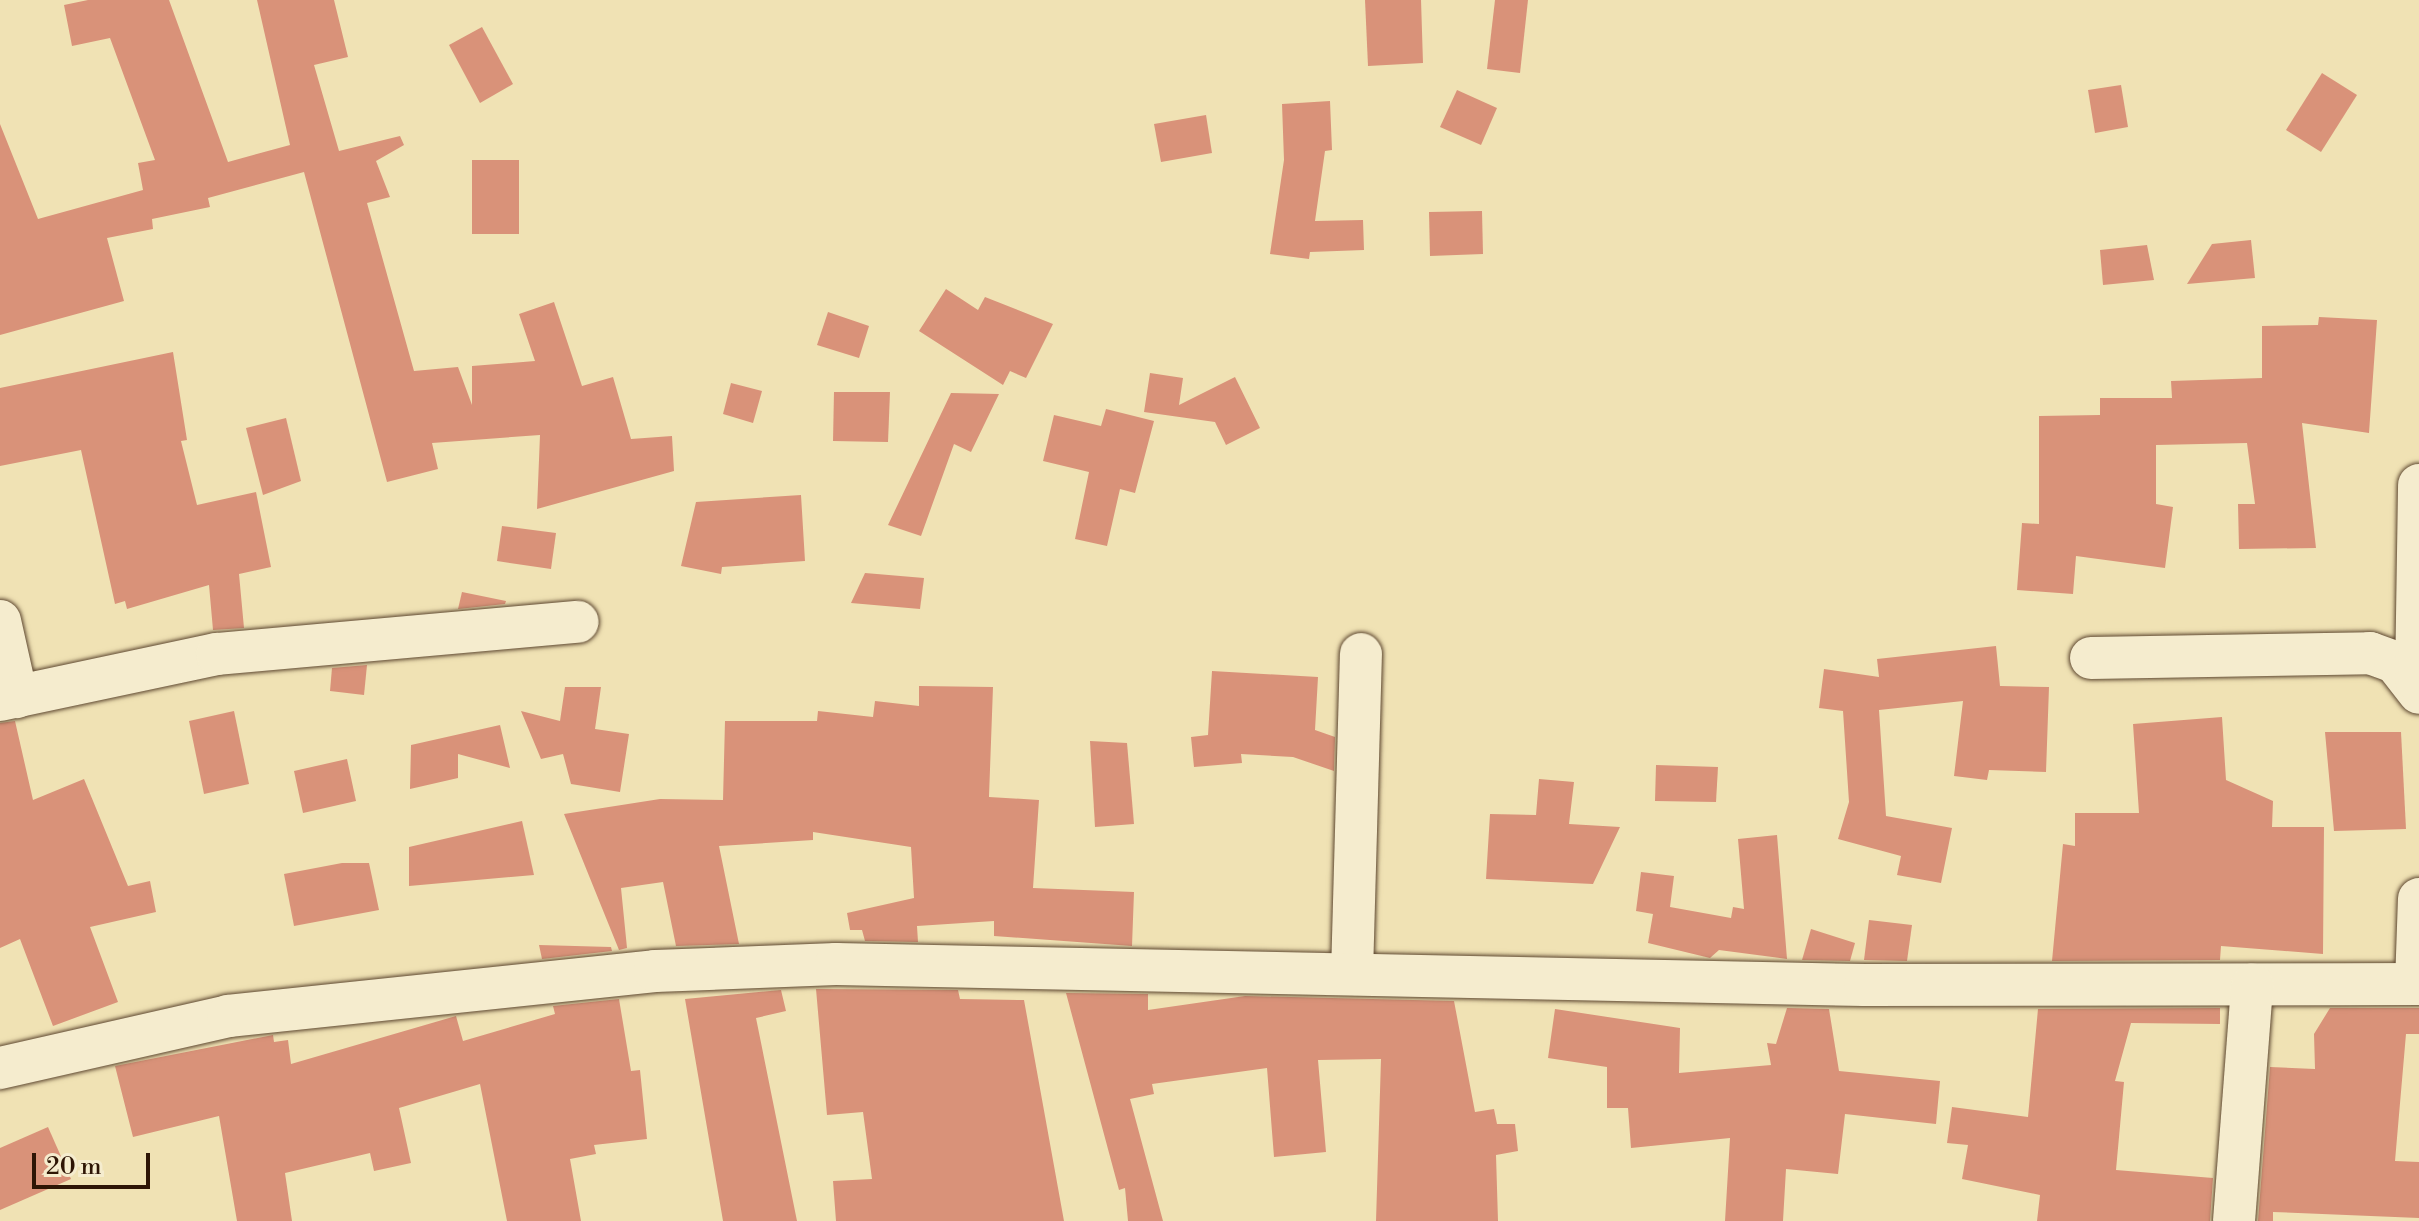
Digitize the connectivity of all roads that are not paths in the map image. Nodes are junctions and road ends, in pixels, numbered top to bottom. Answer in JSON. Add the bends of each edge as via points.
{"nodes":[{"id":1,"x":2419,"y":485,"type":"edge"},
{"id":2,"x":0,"y":621,"type":"edge"},
{"id":3,"x":578,"y":622,"type":"dead end"},
{"id":4,"x":1361,"y":654,"type":"dead end"},
{"id":5,"x":2091,"y":658,"type":"dead end"},
{"id":6,"x":2417,"y":686,"type":"edge"},
{"id":7,"x":8,"y":698,"type":"edge"},
{"id":8,"x":2419,"y":899,"type":"edge"},
{"id":9,"x":1352,"y":974,"type":"junction"},
{"id":10,"x":2418,"y":984,"type":"edge"},
{"id":11,"x":2252,"y":985,"type":"junction"},
{"id":12,"x":0,"y":1068,"type":"edge"},
{"id":13,"x":2234,"y":1221,"type":"edge"}],
"edges":[{"from":1,"to":6,"type":"street"},
{"from":2,"to":7,"type":"street"},
{"from":3,"to":7,"type":"street","via":[[217,654]]},
{"from":4,"to":9,"type":"street"},
{"from":5,"to":6,"type":"street","via":[[2370,653]]},
{"from":8,"to":10,"type":"street"},
{"from":9,"to":11,"type":"street"},
{"from":9,"to":12,"type":"street","via":[[836,964],[655,971],[228,1016]]},
{"from":10,"to":11,"type":"street"},
{"from":11,"to":13,"type":"street"}]}
